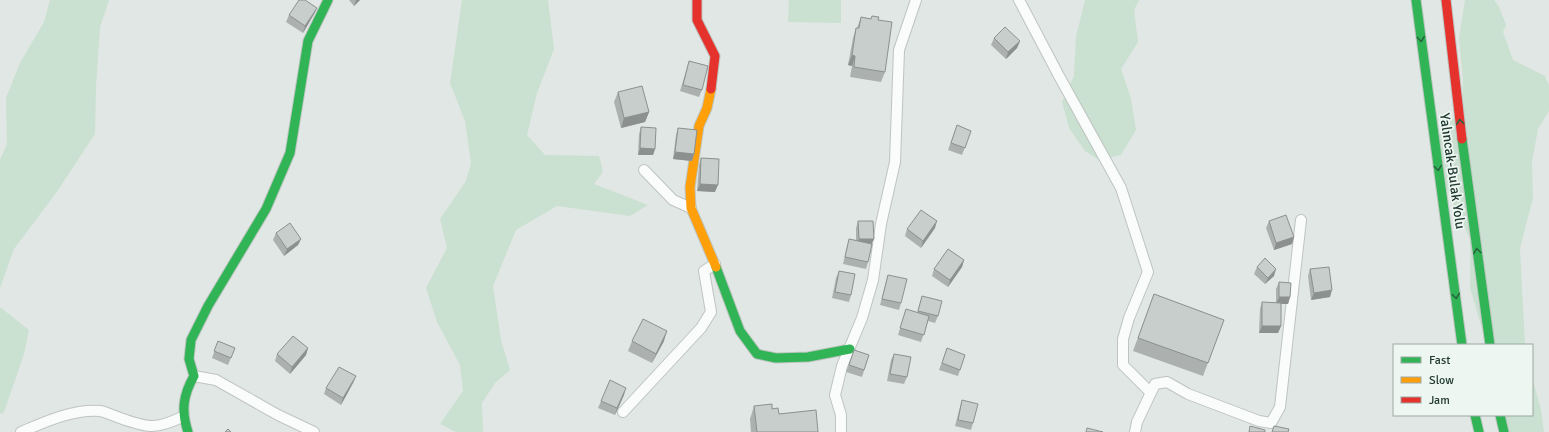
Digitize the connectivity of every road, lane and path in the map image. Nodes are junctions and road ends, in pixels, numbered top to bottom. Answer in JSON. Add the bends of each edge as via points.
{"nodes":[{"id":1,"x":328,"y":0,"type":"edge"},
{"id":2,"x":696,"y":0,"type":"edge"},
{"id":3,"x":916,"y":0,"type":"edge"},
{"id":4,"x":1019,"y":0,"type":"edge"},
{"id":5,"x":1416,"y":0,"type":"edge"},
{"id":6,"x":1446,"y":0,"type":"edge"},
{"id":7,"x":644,"y":170,"type":"dead end"},
{"id":8,"x":691,"y":208,"type":"junction"},
{"id":9,"x":1300,"y":220,"type":"dead end"},
{"id":10,"x":715,"y":264,"type":"junction"},
{"id":11,"x":1462,"y":344,"type":"edge"},
{"id":12,"x":1490,"y":344,"type":"edge"},
{"id":13,"x":850,"y":348,"type":"junction"},
{"id":14,"x":194,"y":376,"type":"junction"},
{"id":15,"x":1151,"y":393,"type":"junction"},
{"id":16,"x":623,"y":412,"type":"dead end"},
{"id":17,"x":184,"y":416,"type":"junction"},
{"id":18,"x":1475,"y":416,"type":"edge"},
{"id":19,"x":1500,"y":416,"type":"edge"},
{"id":20,"x":20,"y":432,"type":"edge"},
{"id":21,"x":188,"y":432,"type":"edge"},
{"id":22,"x":314,"y":432,"type":"edge"},
{"id":23,"x":842,"y":432,"type":"edge"},
{"id":24,"x":1135,"y":432,"type":"edge"},
{"id":25,"x":1479,"y":432,"type":"edge"},
{"id":26,"x":1504,"y":432,"type":"edge"}],
"edges":[{"from":1,"to":14,"type":"street","via":[[308,41],[290,153],[266,208],[190,340],[189,359]]},
{"from":2,"to":8,"type":"street","via":[[697,20],[715,56],[712,87],[699,126],[690,187]]},
{"from":3,"to":13,"type":"street","via":[[899,50],[895,162],[881,224],[873,280]]},
{"from":4,"to":15,"type":"street","via":[[1058,76],[1122,188],[1148,272],[1123,339],[1123,365]]},
{"from":5,"to":11,"type":"street","name":"Yalıncak-Bulak Yolu","one_way":true},
{"from":12,"to":6,"type":"street","name":"Yalıncak-Bulak Yolu","one_way":true,"via":[[1468,191]]},
{"from":7,"to":8,"type":"street","via":[[673,200]]},
{"from":8,"to":10,"type":"street"},
{"from":9,"to":15,"type":"street","via":[[1280,407],[1271,423],[1258,421],[1188,394],[1167,382],[1155,384]]},
{"from":10,"to":13,"type":"street","via":[[740,331],[757,354],[776,358],[808,357]]},
{"from":10,"to":16,"type":"street","via":[[704,271],[712,312],[701,328]]},
{"from":13,"to":23,"type":"street","via":[[842,366],[835,395],[841,415]]},
{"from":14,"to":17,"type":"street","via":[[186,388],[182,405]]},
{"from":14,"to":22,"type":"street","via":[[216,380]]},
{"from":15,"to":24,"type":"street","via":[[1136,422]]},
{"from":17,"to":20,"type":"street","via":[[156,427],[145,426],[101,411],[80,412],[49,420]]},
{"from":17,"to":21,"type":"street"},
{"from":18,"to":25,"type":"street"},
{"from":19,"to":26,"type":"street"}]}
